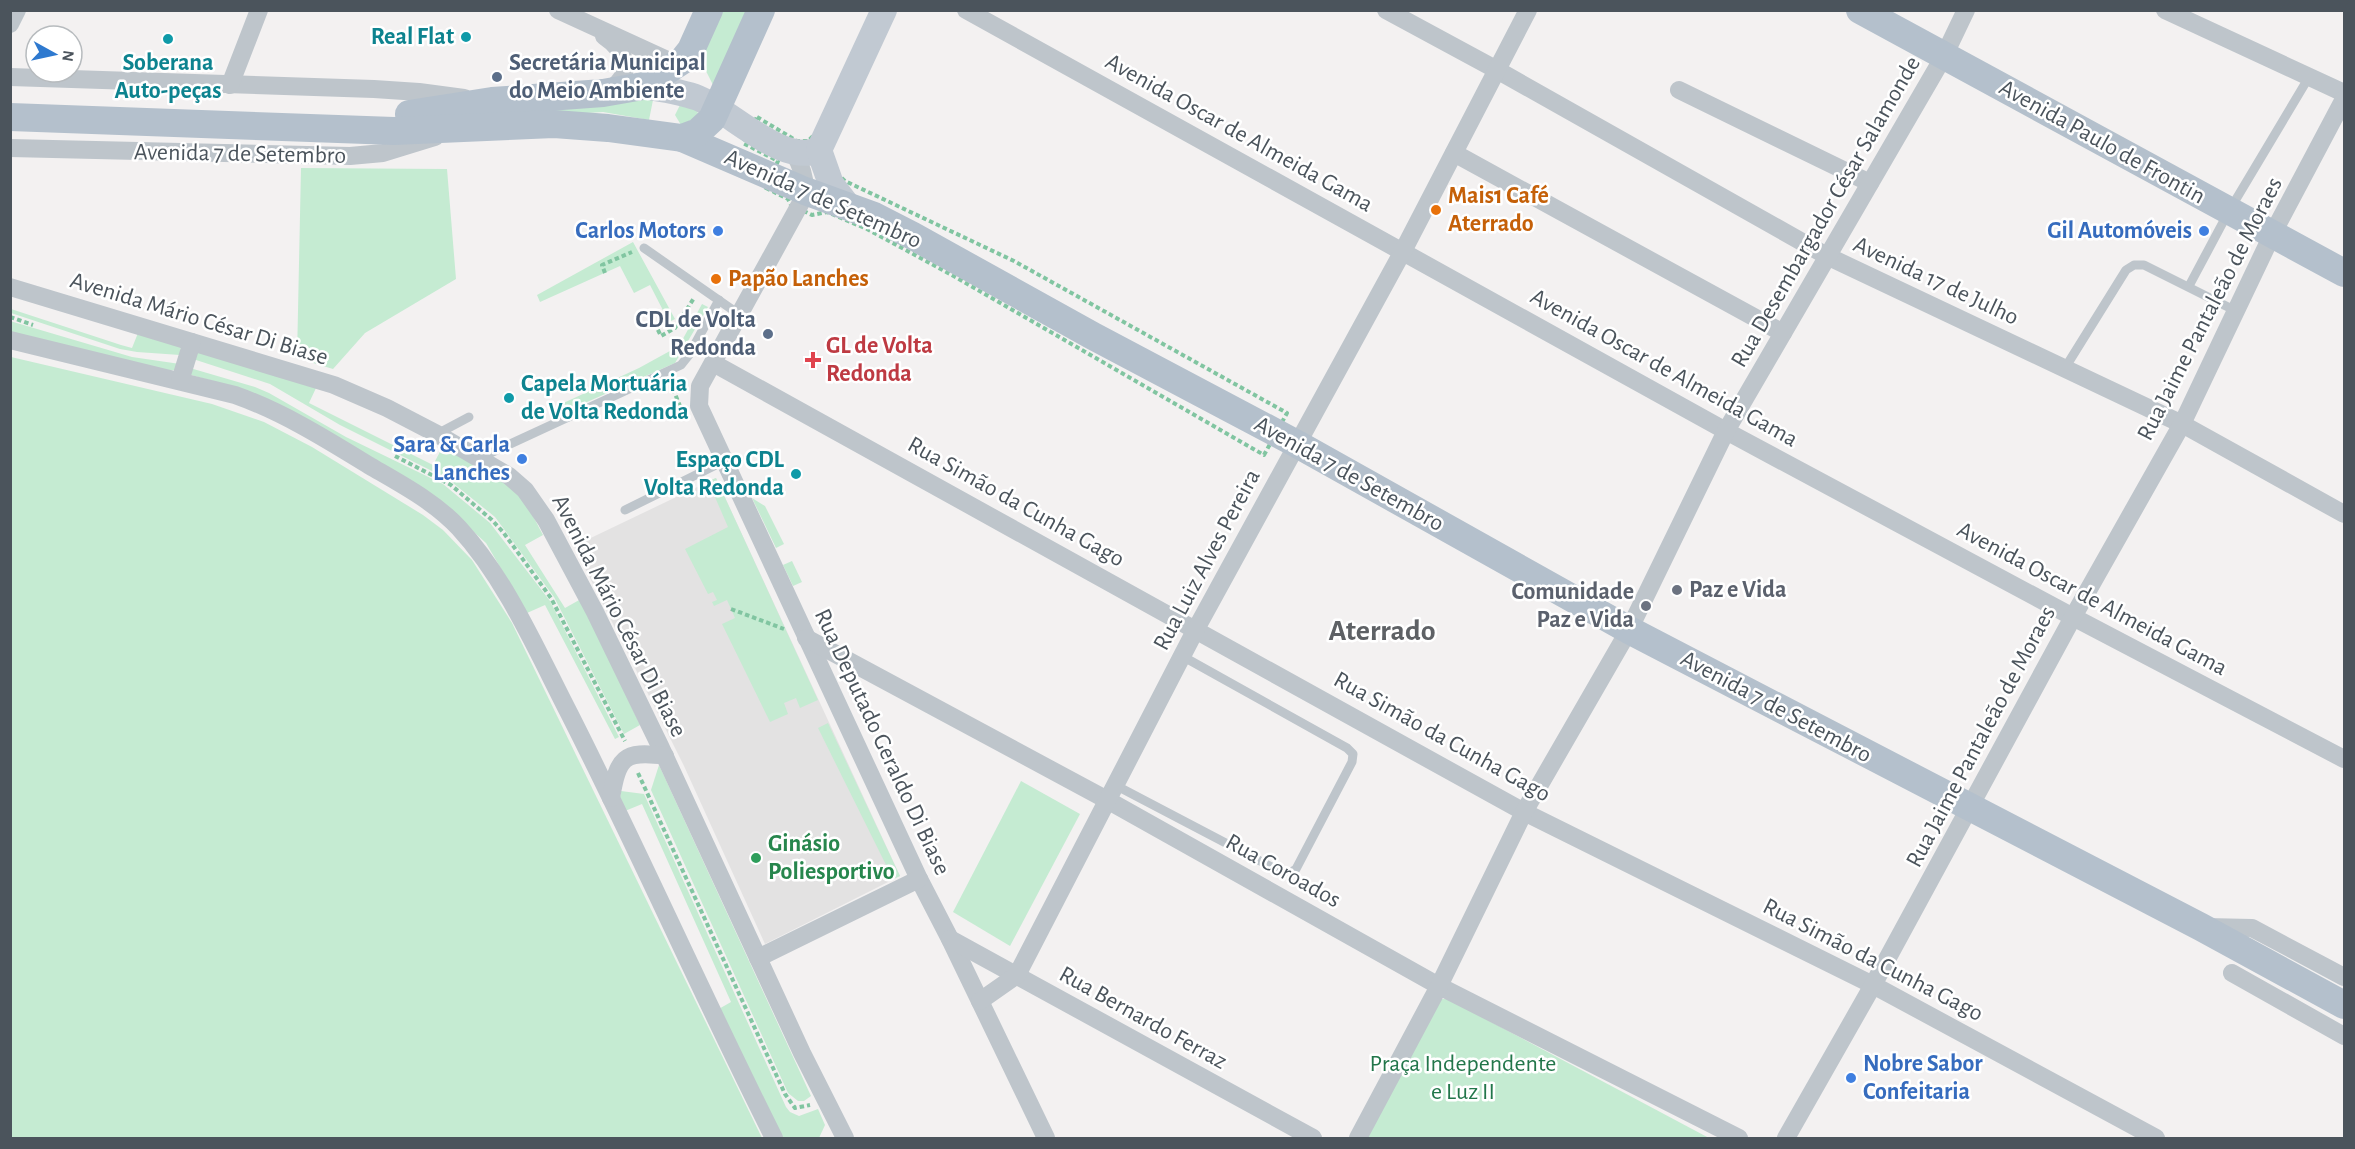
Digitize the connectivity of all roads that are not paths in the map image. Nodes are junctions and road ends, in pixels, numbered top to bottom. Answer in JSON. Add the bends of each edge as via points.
{"nodes":[{"id":1,"x":16,"y":10,"type":"edge"},
{"id":2,"x":258,"y":10,"type":"edge"},
{"id":3,"x":558,"y":10,"type":"edge"},
{"id":4,"x":709,"y":10,"type":"edge"},
{"id":5,"x":761,"y":10,"type":"edge"},
{"id":6,"x":884,"y":10,"type":"edge"},
{"id":7,"x":966,"y":10,"type":"edge"},
{"id":8,"x":1386,"y":10,"type":"edge"},
{"id":9,"x":1528,"y":10,"type":"edge"},
{"id":10,"x":1860,"y":10,"type":"edge"},
{"id":11,"x":1966,"y":10,"type":"edge"},
{"id":12,"x":2165,"y":10,"type":"edge"},
{"id":13,"x":10,"y":24,"type":"edge"},
{"id":14,"x":590,"y":26,"type":"junction"},
{"id":15,"x":1944,"y":56,"type":"junction"},
{"id":16,"x":678,"y":65,"type":"junction"},
{"id":17,"x":1497,"y":70,"type":"junction"},
{"id":18,"x":10,"y":77,"type":"edge"},
{"id":19,"x":2309,"y":77,"type":"junction"},
{"id":20,"x":230,"y":85,"type":"junction"},
{"id":21,"x":643,"y":86,"type":"junction"},
{"id":22,"x":1679,"y":90,"type":"dead end"},
{"id":23,"x":603,"y":93,"type":"junction"},
{"id":24,"x":2344,"y":93,"type":"edge"},
{"id":25,"x":2344,"y":99,"type":"edge"},
{"id":26,"x":492,"y":101,"type":"junction"},
{"id":27,"x":10,"y":103,"type":"edge"},
{"id":28,"x":718,"y":109,"type":"junction"},
{"id":29,"x":10,"y":117,"type":"edge"},
{"id":30,"x":394,"y":123,"type":"junction"},
{"id":31,"x":466,"y":128,"type":"junction"},
{"id":32,"x":682,"y":138,"type":"junction"},
{"id":33,"x":10,"y":148,"type":"edge"},
{"id":34,"x":819,"y":150,"type":"junction"},
{"id":35,"x":794,"y":153,"type":"junction"},
{"id":36,"x":1454,"y":153,"type":"junction"},
{"id":37,"x":1870,"y":183,"type":"junction"},
{"id":38,"x":806,"y":190,"type":"junction"},
{"id":39,"x":861,"y":211,"type":"junction"},
{"id":40,"x":2229,"y":211,"type":"junction"},
{"id":41,"x":2272,"y":235,"type":"junction"},
{"id":42,"x":644,"y":248,"type":"road end"},
{"id":43,"x":1402,"y":251,"type":"junction"},
{"id":44,"x":1827,"y":256,"type":"junction"},
{"id":45,"x":2344,"y":273,"type":"edge"},
{"id":46,"x":2189,"y":286,"type":"junction"},
{"id":47,"x":10,"y":287,"type":"edge"},
{"id":48,"x":719,"y":300,"type":"junction"},
{"id":49,"x":2236,"y":311,"type":"junction"},
{"id":50,"x":740,"y":315,"type":"junction"},
{"id":51,"x":1782,"y":333,"type":"junction"},
{"id":52,"x":10,"y":340,"type":"edge"},
{"id":53,"x":192,"y":342,"type":"junction"},
{"id":54,"x":713,"y":363,"type":"junction"},
{"id":55,"x":2065,"y":368,"type":"junction"},
{"id":56,"x":180,"y":381,"type":"junction"},
{"id":57,"x":469,"y":417,"type":"dead end"},
{"id":58,"x":2182,"y":424,"type":"junction"},
{"id":59,"x":1726,"y":431,"type":"junction"},
{"id":60,"x":437,"y":434,"type":"junction"},
{"id":61,"x":1297,"y":444,"type":"junction"},
{"id":62,"x":480,"y":458,"type":"junction"},
{"id":63,"x":724,"y":461,"type":"junction"},
{"id":64,"x":625,"y":510,"type":"dead end"},
{"id":65,"x":2344,"y":514,"type":"edge"},
{"id":66,"x":2073,"y":617,"type":"junction"},
{"id":67,"x":1196,"y":629,"type":"junction"},
{"id":68,"x":1629,"y":630,"type":"junction"},
{"id":69,"x":806,"y":638,"type":"junction"},
{"id":70,"x":1182,"y":656,"type":"junction"},
{"id":71,"x":665,"y":756,"type":"junction"},
{"id":72,"x":2344,"y":759,"type":"edge"},
{"id":73,"x":1112,"y":793,"type":"junction"},
{"id":74,"x":611,"y":798,"type":"junction"},
{"id":75,"x":1970,"y":809,"type":"junction"},
{"id":76,"x":1524,"y":812,"type":"junction"},
{"id":77,"x":919,"y":879,"type":"junction"},
{"id":78,"x":2201,"y":927,"type":"junction"},
{"id":79,"x":950,"y":939,"type":"junction"},
{"id":80,"x":758,"y":958,"type":"junction"},
{"id":81,"x":2237,"y":961,"type":"junction"},
{"id":82,"x":1017,"y":975,"type":"junction"},
{"id":83,"x":2344,"y":977,"type":"edge"},
{"id":84,"x":1873,"y":985,"type":"junction"},
{"id":85,"x":1439,"y":986,"type":"junction"},
{"id":86,"x":980,"y":1001,"type":"junction"},
{"id":87,"x":2344,"y":1005,"type":"edge"},
{"id":88,"x":2344,"y":1036,"type":"edge"},
{"id":89,"x":774,"y":1138,"type":"edge"},
{"id":90,"x":845,"y":1138,"type":"edge"},
{"id":91,"x":1046,"y":1138,"type":"edge"},
{"id":92,"x":1313,"y":1138,"type":"edge"},
{"id":93,"x":1358,"y":1138,"type":"edge"},
{"id":94,"x":1739,"y":1138,"type":"edge"},
{"id":95,"x":1786,"y":1138,"type":"edge"},
{"id":96,"x":2156,"y":1138,"type":"edge"}],
"edges":[{"from":1,"to":13,"type":"street"},
{"from":2,"to":20,"type":"street"},
{"from":3,"to":14,"type":"street"},
{"from":4,"to":16,"type":"main road","via":[[691,50]]},
{"from":5,"to":28,"type":"main road"},
{"from":6,"to":34,"type":"street"},
{"from":7,"to":43,"type":"street","name":"Avenida Oscar de Almeida Gama"},
{"from":8,"to":17,"type":"street","name":"Avenida 17 de Julho"},
{"from":9,"to":17,"type":"street","name":"Rua Luiz Alves Pereira"},
{"from":10,"to":15,"type":"main road","name":"Avenida Paulo de Frontin"},
{"from":11,"to":15,"type":"street","name":"Rua Desembargador César Salamonde"},
{"from":12,"to":19,"type":"street"},
{"from":14,"to":16,"type":"street"},
{"from":14,"to":23,"type":"street","via":[[615,44],[624,57],[619,80]]},
{"from":15,"to":37,"type":"street","name":"Rua Desembargador César Salamonde"},
{"from":15,"to":40,"type":"main road","name":"Avenida Paulo de Frontin"},
{"from":16,"to":21,"type":"main road"},
{"from":17,"to":36,"type":"street","name":"Rua Luiz Alves Pereira"},
{"from":17,"to":44,"type":"street","name":"Avenida 17 de Julho"},
{"from":18,"to":20,"type":"street","name":"Avenida 7 de Setembro"},
{"from":19,"to":24,"type":"street"},
{"from":19,"to":40,"type":"lane"},
{"from":20,"to":26,"type":"street","name":"Avenida 7 de Setembro","via":[[419,92]]},
{"from":21,"to":23,"type":"main road","name":"Avenida 7 de Setembro"},
{"from":21,"to":28,"type":"street","name":"Avenida 7 de Setembro","via":[[698,98]]},
{"from":22,"to":37,"type":"street"},
{"from":23,"to":26,"type":"main road","name":"Avenida 7 de Setembro"},
{"from":25,"to":41,"type":"street","name":"Rua Jaime Pantaleão de Moraes"},
{"from":26,"to":30,"type":"main road","name":"Avenida 7 de Setembro"},
{"from":27,"to":30,"type":"main road"},
{"from":28,"to":32,"type":"main road","via":[[703,129]]},
{"from":28,"to":35,"type":"street","name":"Avenida 7 de Setembro"},
{"from":29,"to":30,"type":"main road"},
{"from":30,"to":31,"type":"main road","name":"Avenida 7 de Setembro"},
{"from":31,"to":32,"type":"main road","name":"Avenida 7 de Setembro","via":[[554,124]]},
{"from":31,"to":33,"type":"street","name":"Avenida 7 de Setembro","via":[[384,153],[350,156]]},
{"from":32,"to":38,"type":"main road","name":"Avenida 7 de Setembro"},
{"from":34,"to":35,"type":"street"},
{"from":34,"to":39,"type":"street","via":[[831,184]]},
{"from":35,"to":38,"type":"street","via":[[803,171]]},
{"from":36,"to":43,"type":"street","name":"Rua Luiz Alves Pereira"},
{"from":36,"to":51,"type":"street"},
{"from":37,"to":44,"type":"street","name":"Rua Desembargador César Salamonde"},
{"from":38,"to":39,"type":"main road","name":"Avenida 7 de Setembro"},
{"from":38,"to":50,"type":"street","name":"Rua Deputado Geraldo Di Biase"},
{"from":39,"to":61,"type":"main road","name":"Avenida 7 de Setembro"},
{"from":40,"to":41,"type":"main road","name":"Avenida Paulo de Frontin"},
{"from":40,"to":46,"type":"lane"},
{"from":41,"to":45,"type":"main road","name":"Avenida Paulo de Frontin"},
{"from":41,"to":49,"type":"street","name":"Rua Jaime Pantaleão de Moraes"},
{"from":42,"to":48,"type":"lane"},
{"from":43,"to":59,"type":"street","name":"Avenida Oscar de Almeida Gama"},
{"from":43,"to":61,"type":"street","name":"Rua Luiz Alves Pereira"},
{"from":44,"to":51,"type":"street","name":"Rua Desembargador César Salamonde"},
{"from":44,"to":55,"type":"street","name":"Avenida 17 de Julho"},
{"from":46,"to":49,"type":"lane"},
{"from":46,"to":55,"type":"lane","via":[[2144,265],[2126,270]]},
{"from":47,"to":53,"type":"street","name":"Avenida Mário César Di Biase"},
{"from":48,"to":50,"type":"lane"},
{"from":48,"to":62,"type":"lane","via":[[681,365]]},
{"from":49,"to":58,"type":"street","name":"Rua Jaime Pantaleão de Moraes"},
{"from":50,"to":54,"type":"street","name":"Rua Deputado Geraldo Di Biase"},
{"from":51,"to":59,"type":"street","name":"Rua Desembargador César Salamonde"},
{"from":52,"to":56,"type":"street"},
{"from":53,"to":56,"type":"street"},
{"from":53,"to":60,"type":"street","name":"Avenida Mário César Di Biase","via":[[334,385]]},
{"from":54,"to":63,"type":"street","name":"Rua Deputado Geraldo Di Biase","via":[[700,386],[698,400]]},
{"from":54,"to":67,"type":"street","name":"Rua Simão da Cunha Gago"},
{"from":55,"to":58,"type":"street","name":"Avenida 17 de Julho"},
{"from":56,"to":74,"type":"street","via":[[240,397],[295,422],[423,498],[458,527],[478,550],[516,611]]},
{"from":57,"to":60,"type":"lane"},
{"from":58,"to":65,"type":"street","name":"Avenida 17 de Julho"},
{"from":58,"to":66,"type":"street","name":"Rua Jaime Pantaleão de Moraes"},
{"from":59,"to":66,"type":"street","name":"Avenida Oscar de Almeida Gama"},
{"from":59,"to":68,"type":"street","name":"Rua Desembargador César Salamonde"},
{"from":60,"to":62,"type":"street","name":"Avenida Mário César Di Biase"},
{"from":61,"to":67,"type":"street","name":"Rua Luiz Alves Pereira"},
{"from":61,"to":68,"type":"main road","name":"Avenida 7 de Setembro"},
{"from":62,"to":71,"type":"street","name":"Avenida Mário César Di Biase","via":[[518,483],[539,509],[595,612]]},
{"from":63,"to":64,"type":"lane"},
{"from":63,"to":69,"type":"street","name":"Rua Deputado Geraldo Di Biase"},
{"from":66,"to":72,"type":"street","name":"Avenida Oscar de Almeida Gama"},
{"from":66,"to":75,"type":"street","name":"Rua Jaime Pantaleão de Moraes"},
{"from":67,"to":70,"type":"street","name":"Rua Luiz Alves Pereira"},
{"from":67,"to":76,"type":"street","name":"Rua Simão da Cunha Gago"},
{"from":68,"to":75,"type":"main road","name":"Avenida 7 de Setembro"},
{"from":68,"to":76,"type":"street","name":"Rua Desembargador César Salamonde"},
{"from":69,"to":73,"type":"street","name":"Rua Coroados"},
{"from":69,"to":77,"type":"street","name":"Rua Deputado Geraldo Di Biase"},
{"from":70,"to":73,"type":"street","name":"Rua Luiz Alves Pereira"},
{"from":70,"to":73,"type":"lane","via":[[1347,748],[1353,754],[1352,762],[1296,869],[1290,873]]},
{"from":71,"to":74,"type":"street","via":[[629,756],[620,766]]},
{"from":71,"to":80,"type":"street","name":"Avenida Mário César Di Biase"},
{"from":73,"to":82,"type":"street","name":"Rua Luiz Alves Pereira"},
{"from":73,"to":85,"type":"street","name":"Rua Coroados"},
{"from":74,"to":89,"type":"street"},
{"from":75,"to":78,"type":"main road","name":"Avenida 7 de Setembro"},
{"from":75,"to":84,"type":"street","name":"Rua Jaime Pantaleão de Moraes"},
{"from":76,"to":84,"type":"street","name":"Rua Simão da Cunha Gago"},
{"from":76,"to":85,"type":"street","name":"Rua Desembargador César Salamonde"},
{"from":77,"to":79,"type":"street","name":"Rua Deputado Geraldo Di Biase"},
{"from":77,"to":80,"type":"street"},
{"from":78,"to":81,"type":"main road","name":"Avenida 7 de Setembro"},
{"from":78,"to":83,"type":"street","name":"Avenida 7 de Setembro","via":[[2252,928]]},
{"from":79,"to":82,"type":"street","name":"Rua Bernardo Ferraz"},
{"from":79,"to":86,"type":"street","name":"Rua Deputado Geraldo Di Biase"},
{"from":80,"to":90,"type":"street","name":"Avenida Mário César Di Biase"},
{"from":81,"to":87,"type":"main road"},
{"from":81,"to":88,"type":"street","name":"Avenida 7 de Setembro"},
{"from":82,"to":86,"type":"street"},
{"from":82,"to":92,"type":"street","name":"Rua Bernardo Ferraz"},
{"from":84,"to":95,"type":"street","name":"Rua Jaime Pantaleão de Moraes"},
{"from":84,"to":96,"type":"street","name":"Rua Simão da Cunha Gago"},
{"from":85,"to":93,"type":"street","name":"Rua Desembargador César Salamonde"},
{"from":85,"to":94,"type":"street","name":"Rua Coroados"},
{"from":86,"to":91,"type":"street","name":"Rua Deputado Geraldo Di Biase"}]}
